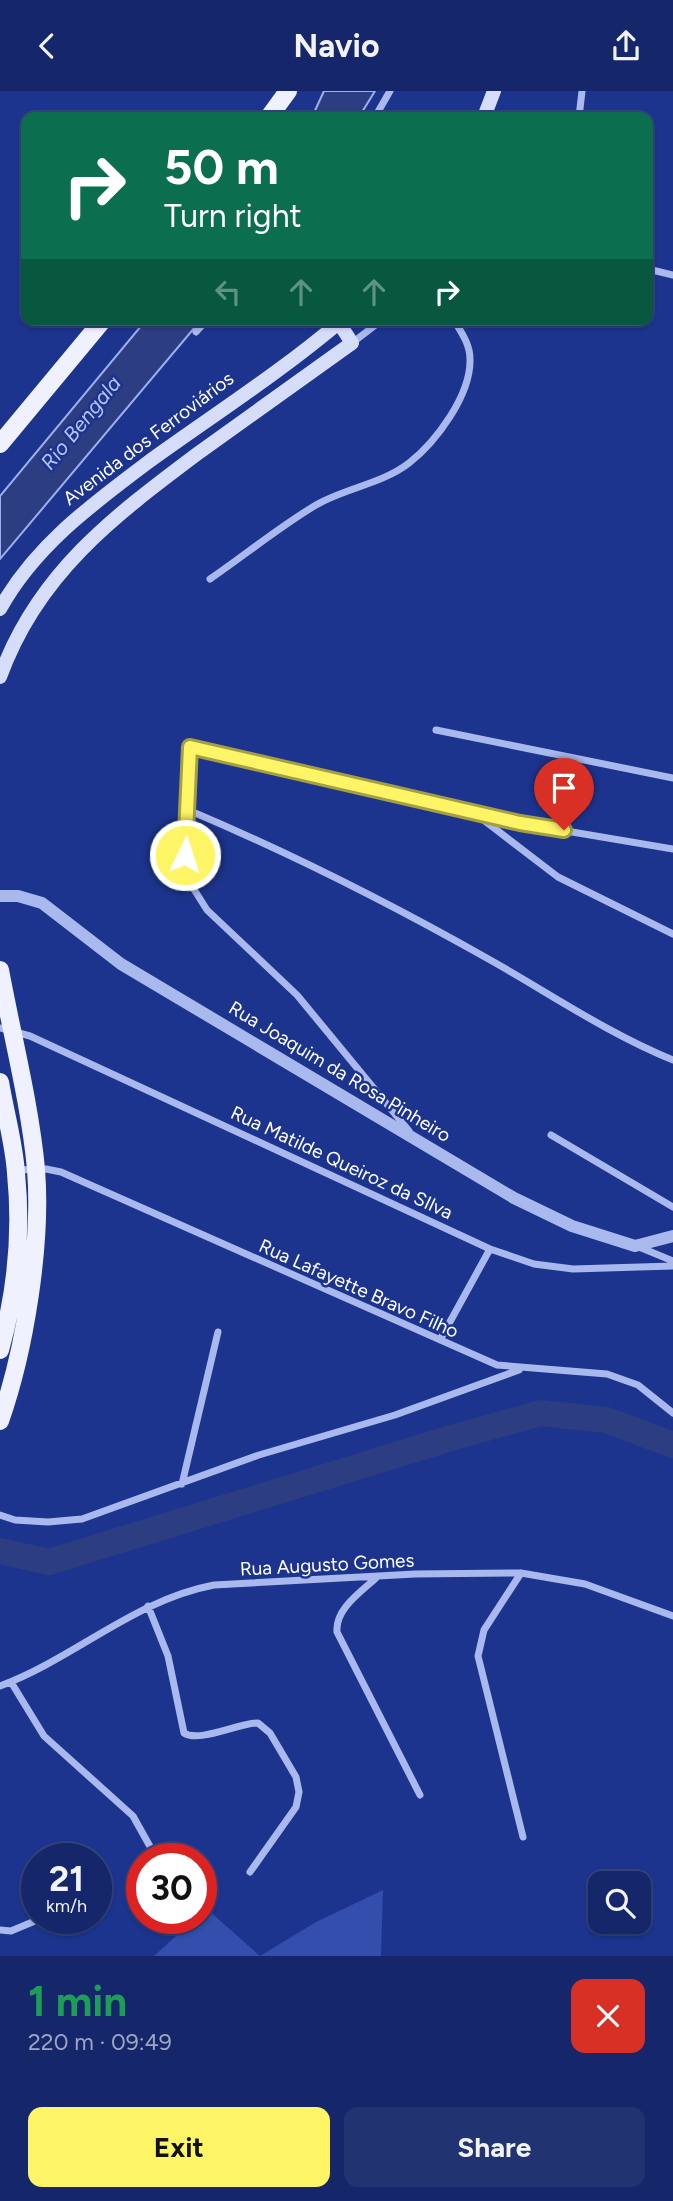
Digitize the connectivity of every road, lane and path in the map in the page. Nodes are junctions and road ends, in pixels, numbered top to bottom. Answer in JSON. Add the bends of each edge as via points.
{"nodes":[{"id":1,"x":288,"y":91,"type":"edge"},
{"id":2,"x":390,"y":91,"type":"edge"},
{"id":3,"x":494,"y":91,"type":"edge"},
{"id":4,"x":582,"y":91,"type":"edge"},
{"id":5,"x":273,"y":112,"type":"edge"},
{"id":6,"x":378,"y":112,"type":"edge"},
{"id":7,"x":486,"y":112,"type":"edge"},
{"id":8,"x":580,"y":112,"type":"edge"},
{"id":9,"x":653,"y":270,"type":"edge"},
{"id":10,"x":673,"y":275,"type":"edge"},
{"id":11,"x":98,"y":326,"type":"edge"},
{"id":12,"x":202,"y":326,"type":"edge"},
{"id":13,"x":335,"y":326,"type":"edge"},
{"id":14,"x":342,"y":326,"type":"edge"},
{"id":15,"x":374,"y":326,"type":"edge"},
{"id":16,"x":458,"y":326,"type":"edge"},
{"id":17,"x":196,"y":332,"type":"dead end"},
{"id":18,"x":352,"y":343,"type":"junction"},
{"id":19,"x":0,"y":445,"type":"edge"},
{"id":20,"x":210,"y":579,"type":"dead end"},
{"id":21,"x":0,"y":610,"type":"edge"},
{"id":22,"x":0,"y":677,"type":"edge"},
{"id":23,"x":436,"y":730,"type":"dead end"},
{"id":24,"x":673,"y":778,"type":"edge"},
{"id":25,"x":188,"y":810,"type":"junction"},
{"id":26,"x":475,"y":813,"type":"junction"},
{"id":27,"x":673,"y":849,"type":"edge"},
{"id":28,"x":0,"y":896,"type":"edge"},
{"id":29,"x":673,"y":934,"type":"edge"},
{"id":30,"x":0,"y":970,"type":"edge"},
{"id":31,"x":6,"y":1029,"type":"edge"},
{"id":32,"x":673,"y":1061,"type":"edge"},
{"id":33,"x":0,"y":1082,"type":"edge"},
{"id":34,"x":551,"y":1135,"type":"dead end"},
{"id":35,"x":419,"y":1142,"type":"junction"},
{"id":36,"x":36,"y":1169,"type":"junction"},
{"id":37,"x":16,"y":1171,"type":"junction"},
{"id":38,"x":673,"y":1207,"type":"edge"},
{"id":39,"x":673,"y":1236,"type":"edge"},
{"id":40,"x":635,"y":1246,"type":"junction"},
{"id":41,"x":490,"y":1249,"type":"junction"},
{"id":42,"x":673,"y":1263,"type":"edge"},
{"id":43,"x":218,"y":1332,"type":"dead end"},
{"id":44,"x":440,"y":1341,"type":"junction"},
{"id":45,"x":0,"y":1350,"type":"edge"},
{"id":46,"x":520,"y":1369,"type":"junction"},
{"id":47,"x":673,"y":1413,"type":"edge"},
{"id":48,"x":0,"y":1421,"type":"edge"},
{"id":49,"x":183,"y":1484,"type":"junction"},
{"id":50,"x":0,"y":1515,"type":"edge"},
{"id":51,"x":520,"y":1573,"type":"junction"},
{"id":52,"x":376,"y":1578,"type":"junction"},
{"id":53,"x":148,"y":1606,"type":"junction"},
{"id":54,"x":673,"y":1616,"type":"edge"},
{"id":55,"x":11,"y":1682,"type":"junction"},
{"id":56,"x":0,"y":1686,"type":"edge"},
{"id":57,"x":420,"y":1795,"type":"dead end"},
{"id":58,"x":523,"y":1837,"type":"dead end"},
{"id":59,"x":148,"y":1843,"type":"edge"},
{"id":60,"x":250,"y":1871,"type":"dead end"},
{"id":61,"x":21,"y":1927,"type":"edge"},
{"id":62,"x":0,"y":1930,"type":"edge"}],
"edges":[{"from":1,"to":5,"type":"main road"},
{"from":2,"to":6,"type":"street"},
{"from":3,"to":7,"type":"main road"},
{"from":4,"to":8,"type":"street"},
{"from":9,"to":10,"type":"street"},
{"from":11,"to":19,"type":"main road"},
{"from":12,"to":17,"type":"street"},
{"from":13,"to":21,"type":"main road","name":"Avenida dos Ferroviários","via":[[65,527],[36,556]]},
{"from":14,"to":18,"type":"main road"},
{"from":15,"to":18,"type":"street"},
{"from":16,"to":20,"type":"street","via":[[470,358],[468,379],[432,439],[408,464],[315,505]]},
{"from":18,"to":22,"type":"main road","via":[[86,541],[25,622]]},
{"from":23,"to":24,"type":"street"},
{"from":25,"to":26,"type":"street","via":[[190,747]]},
{"from":25,"to":32,"type":"street","via":[[301,858],[421,921],[629,1042]]},
{"from":25,"to":35,"type":"street","via":[[185,855],[190,883],[207,910],[297,995]]},
{"from":26,"to":27,"type":"street"},
{"from":26,"to":29,"type":"street","via":[[558,877]]},
{"from":28,"to":35,"type":"street","name":"Rua Joaquim da Rosa Pinheiro","via":[[43,903],[121,964]]},
{"from":30,"to":31,"type":"main road"},
{"from":31,"to":36,"type":"main road"},
{"from":31,"to":41,"type":"street","name":"Rua Matilde Queiroz da SIlva"},
{"from":33,"to":37,"type":"main road"},
{"from":34,"to":38,"type":"street"},
{"from":35,"to":40,"type":"street","name":"Rua Joaquim da Rosa Pinheiro","via":[[572,1226]]},
{"from":36,"to":37,"type":"street","name":"Rua Lafayette Bravo Filho"},
{"from":36,"to":44,"type":"street","name":"Rua Lafayette Bravo Filho","via":[[61,1172]]},
{"from":36,"to":48,"type":"main road","via":[[36,1244],[24,1321]]},
{"from":37,"to":45,"type":"main road","via":[[17,1260]]},
{"from":39,"to":40,"type":"street"},
{"from":40,"to":42,"type":"street","name":"Rua Joaquim da Rosa Pinheiro"},
{"from":41,"to":42,"type":"street","name":"Rua Matilde Queiroz da SIlva","via":[[534,1264],[573,1269]]},
{"from":41,"to":44,"type":"street"},
{"from":43,"to":49,"type":"street"},
{"from":44,"to":46,"type":"street","name":"Rua Lafayette Bravo Filho","via":[[497,1365]]},
{"from":46,"to":47,"type":"street","name":"Rua Lafayette Bravo Filho","via":[[607,1374],[638,1385]]},
{"from":46,"to":49,"type":"street"},
{"from":49,"to":50,"type":"street","via":[[82,1519],[48,1522]]},
{"from":51,"to":52,"type":"street","name":"Rua Augusto Gomes"},
{"from":51,"to":54,"type":"street","name":"Rua Augusto Gomes","via":[[585,1584]]},
{"from":51,"to":58,"type":"street","via":[[484,1630],[478,1656]]},
{"from":52,"to":53,"type":"street","name":"Rua Augusto Gomes","via":[[214,1585]]},
{"from":52,"to":57,"type":"street","via":[[341,1613],[337,1632]]},
{"from":53,"to":55,"type":"street","name":"Rua Augusto Gomes"},
{"from":53,"to":60,"type":"street","via":[[168,1656],[184,1733],[196,1737],[258,1723],[270,1733],[296,1777],[296,1807]]},
{"from":55,"to":56,"type":"street","name":"Rua Augusto Gomes"},
{"from":55,"to":59,"type":"street","via":[[44,1736],[133,1816]]},
{"from":61,"to":62,"type":"street"}]}
